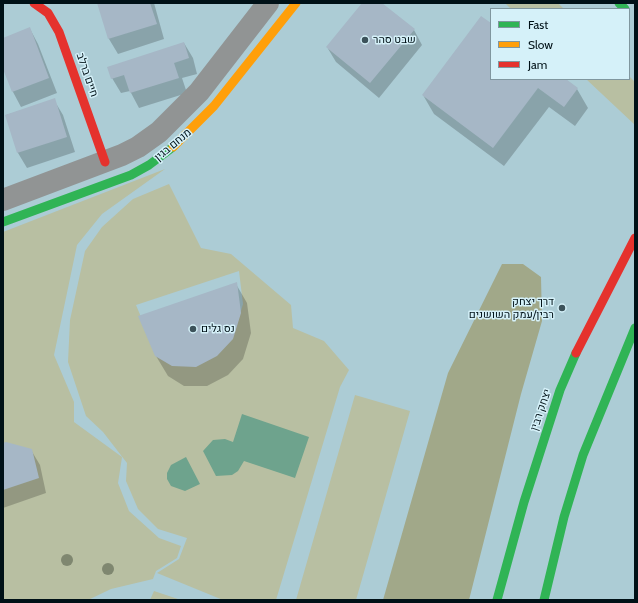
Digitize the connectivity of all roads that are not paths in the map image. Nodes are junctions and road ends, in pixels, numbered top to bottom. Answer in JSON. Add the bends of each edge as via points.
{"nodes":[{"id":1,"x":34,"y":3,"type":"edge"},
{"id":2,"x":268,"y":3,"type":"edge"},
{"id":3,"x":296,"y":3,"type":"edge"},
{"id":4,"x":105,"y":162,"type":"junction"},
{"id":5,"x":3,"y":200,"type":"edge"},
{"id":6,"x":3,"y":222,"type":"edge"},
{"id":7,"x":635,"y":238,"type":"edge"},
{"id":8,"x":635,"y":328,"type":"edge"},
{"id":9,"x":498,"y":600,"type":"edge"},
{"id":10,"x":544,"y":600,"type":"edge"}],
"edges":[{"from":1,"to":4,"type":"main road","name":"חיים ברלב","via":[[48,13],[59,32]]},
{"from":2,"to":4,"type":"street","name":"מנחם בגין","via":[[199,92],[176,116],[138,147]]},
{"from":3,"to":6,"type":"main road","name":"מנחם בגין","via":[[214,106],[172,148],[131,175]]},
{"from":4,"to":5,"type":"street","name":"מנחם בגין"},
{"from":7,"to":9,"type":"main road","name":"יצחק רבין","via":[[581,340],[560,390],[524,502]]},
{"from":8,"to":10,"type":"main road","via":[[583,455],[564,516]]}]}
